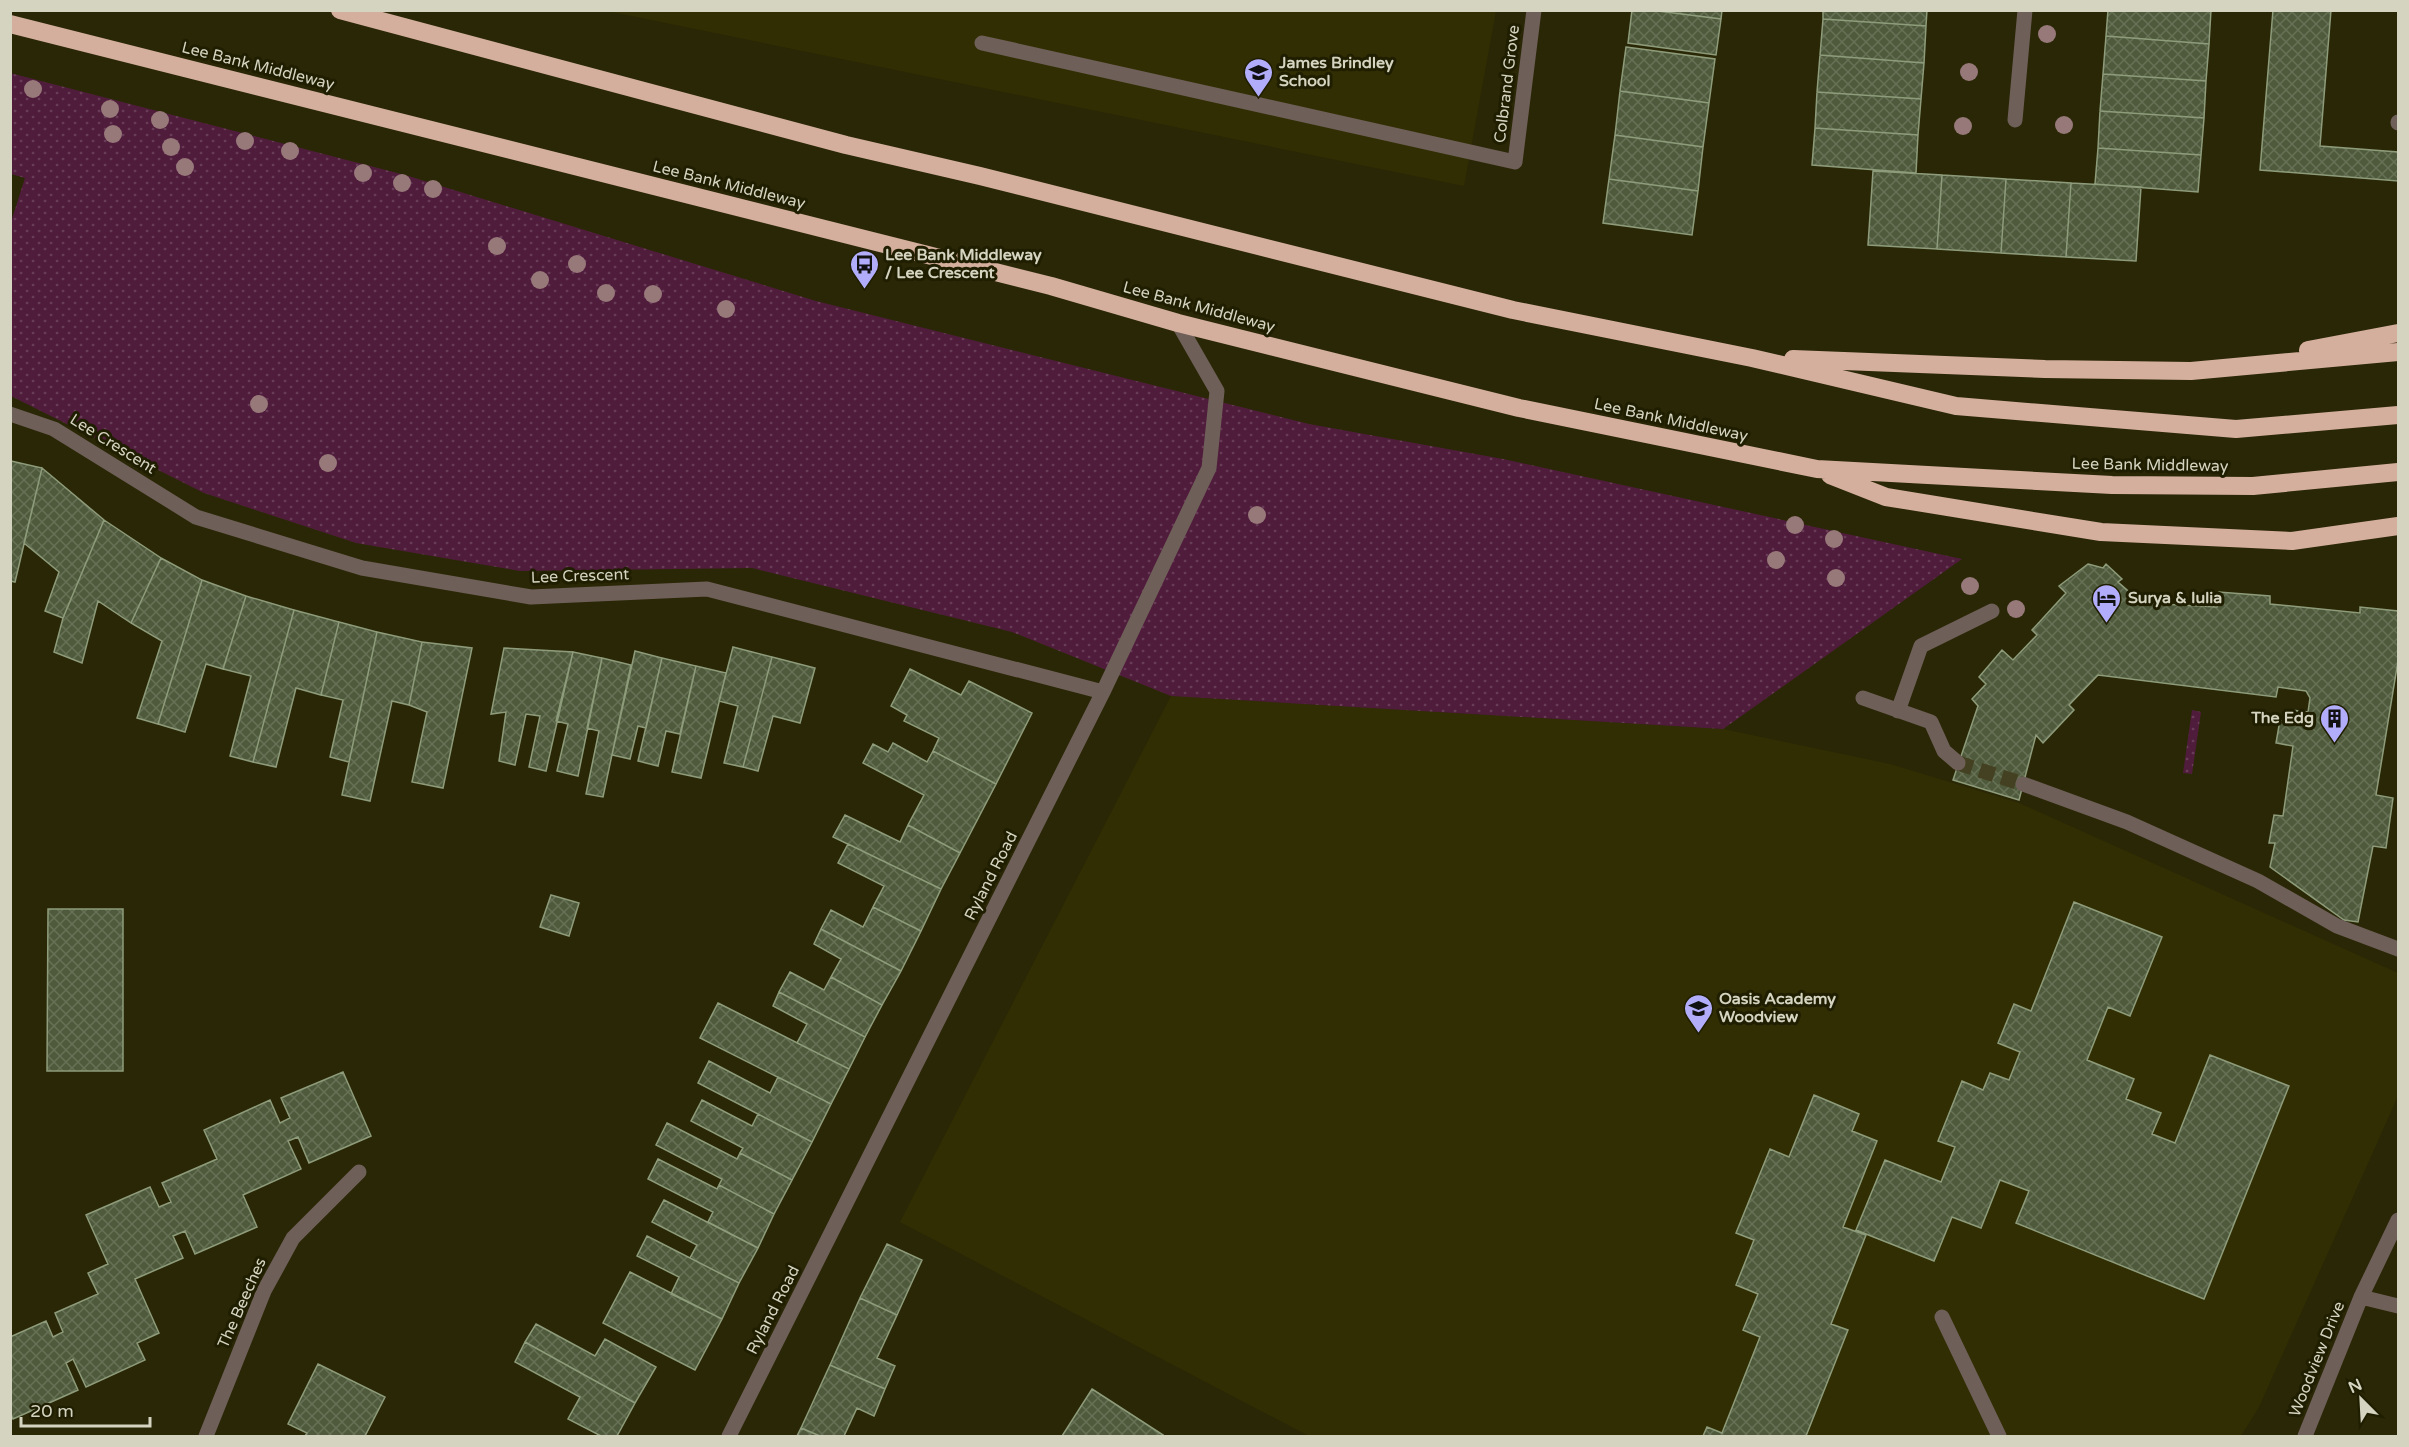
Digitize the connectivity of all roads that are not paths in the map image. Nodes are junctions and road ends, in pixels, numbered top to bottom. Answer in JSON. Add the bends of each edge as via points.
{"nodes":[{"id":1,"x":340,"y":10,"type":"edge"},
{"id":2,"x":1534,"y":10,"type":"edge"},
{"id":3,"x":2025,"y":10,"type":"edge"},
{"id":4,"x":10,"y":24,"type":"edge"},
{"id":5,"x":982,"y":43,"type":"dead end"},
{"id":6,"x":2015,"y":120,"type":"dead end"},
{"id":7,"x":1178,"y":323,"type":"junction"},
{"id":8,"x":2398,"y":333,"type":"edge"},
{"id":9,"x":2398,"y":352,"type":"edge"},
{"id":10,"x":1752,"y":358,"type":"junction"},
{"id":11,"x":2191,"y":371,"type":"junction"},
{"id":12,"x":10,"y":414,"type":"edge"},
{"id":13,"x":2398,"y":415,"type":"edge"},
{"id":14,"x":1817,"y":470,"type":"junction"},
{"id":15,"x":2398,"y":472,"type":"edge"},
{"id":16,"x":2398,"y":526,"type":"edge"},
{"id":17,"x":1992,"y":612,"type":"dead end"},
{"id":18,"x":1103,"y":692,"type":"junction"},
{"id":19,"x":1863,"y":699,"type":"dead end"},
{"id":20,"x":1898,"y":711,"type":"junction"},
{"id":21,"x":1959,"y":763,"type":"tunnel mouth"},
{"id":22,"x":2023,"y":784,"type":"tunnel mouth"},
{"id":23,"x":2398,"y":949,"type":"edge"},
{"id":24,"x":359,"y":1172,"type":"dead end"},
{"id":25,"x":2398,"y":1220,"type":"edge"},
{"id":26,"x":2361,"y":1297,"type":"junction"},
{"id":27,"x":2398,"y":1306,"type":"edge"},
{"id":28,"x":1942,"y":1317,"type":"dead end"},
{"id":29,"x":206,"y":1437,"type":"edge"},
{"id":30,"x":729,"y":1437,"type":"edge"},
{"id":31,"x":1999,"y":1437,"type":"edge"},
{"id":32,"x":2306,"y":1437,"type":"edge"}],
"edges":[{"from":1,"to":10,"type":"highway","via":[[846,146],[1513,310]]},
{"from":2,"to":5,"type":"street","name":"Colbrand Grove","via":[[1515,162]]},
{"from":3,"to":6,"type":"street"},
{"from":4,"to":7,"type":"highway","name":"Lee Bank Middleway","via":[[1051,286]]},
{"from":7,"to":14,"type":"highway","name":"Lee Bank Middleway","via":[[1519,408]]},
{"from":7,"to":18,"type":"street","name":"Ryland Road","via":[[1217,391],[1209,468]]},
{"from":8,"to":11,"type":"highway"},
{"from":9,"to":11,"type":"highway"},
{"from":10,"to":11,"type":"highway"},
{"from":10,"to":13,"type":"highway","via":[[1968,407],[2236,429]]},
{"from":12,"to":18,"type":"street","name":"Lee Crescent","via":[[54,429],[196,517],[362,568],[531,597],[707,589]]},
{"from":14,"to":15,"type":"highway","name":"Lee Bank Middleway","via":[[2112,485],[2241,486]]},
{"from":14,"to":16,"type":"highway","via":[[1886,498],[2101,532],[2292,542]]},
{"from":17,"to":20,"type":"street","via":[[1921,646]]},
{"from":18,"to":30,"type":"street","name":"Ryland Road"},
{"from":19,"to":20,"type":"street"},
{"from":20,"to":21,"type":"street","via":[[1931,722],[1944,751]]},
{"from":22,"to":23,"type":"street","via":[[2127,822],[2258,880],[2337,926]]},
{"from":24,"to":29,"type":"street","name":"The Beeches","via":[[293,1238],[264,1291]]},
{"from":25,"to":26,"type":"street"},
{"from":26,"to":27,"type":"street","name":"Woodview Drive"},
{"from":26,"to":32,"type":"street","name":"Woodview Drive"},
{"from":28,"to":31,"type":"street"}]}
